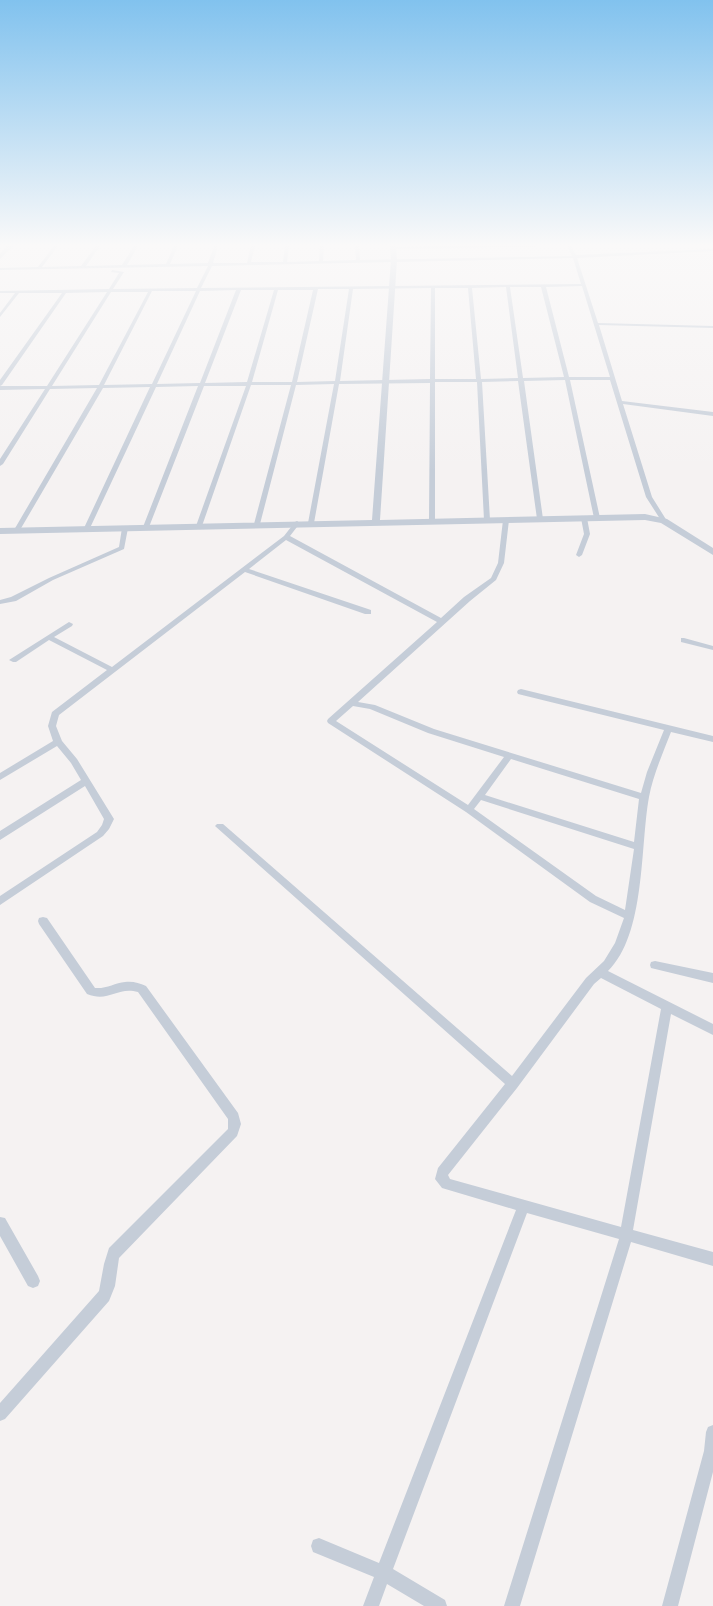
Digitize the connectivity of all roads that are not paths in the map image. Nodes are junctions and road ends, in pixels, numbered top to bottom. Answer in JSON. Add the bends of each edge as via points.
{"nodes":[{"id":1,"x":45,"y":321,"type":"edge"},
{"id":2,"x":90,"y":321,"type":"edge"},
{"id":3,"x":135,"y":321,"type":"edge"},
{"id":4,"x":185,"y":321,"type":"edge"},
{"id":5,"x":227,"y":321,"type":"edge"},
{"id":6,"x":267,"y":321,"type":"edge"},
{"id":7,"x":308,"y":321,"type":"edge"},
{"id":8,"x":346,"y":321,"type":"edge"},
{"id":9,"x":390,"y":321,"type":"edge"},
{"id":10,"x":433,"y":321,"type":"edge"},
{"id":11,"x":473,"y":321,"type":"edge"},
{"id":12,"x":513,"y":321,"type":"edge"},
{"id":13,"x":552,"y":321,"type":"edge"},
{"id":14,"x":595,"y":321,"type":"edge"},
{"id":15,"x":596,"y":324,"type":"junction"},
{"id":16,"x":713,"y":327,"type":"edge"},
{"id":17,"x":613,"y":378,"type":"junction"},
{"id":18,"x":521,"y":379,"type":"junction"},
{"id":19,"x":567,"y":379,"type":"junction"},
{"id":20,"x":479,"y":380,"type":"junction"},
{"id":21,"x":433,"y":381,"type":"junction"},
{"id":22,"x":338,"y":382,"type":"junction"},
{"id":23,"x":385,"y":382,"type":"junction"},
{"id":24,"x":249,"y":384,"type":"junction"},
{"id":25,"x":294,"y":384,"type":"junction"},
{"id":26,"x":155,"y":385,"type":"junction"},
{"id":27,"x":203,"y":385,"type":"junction"},
{"id":28,"x":0,"y":386,"type":"edge"},
{"id":29,"x":100,"y":386,"type":"junction"},
{"id":30,"x":48,"y":388,"type":"junction"},
{"id":31,"x":621,"y":402,"type":"junction"},
{"id":32,"x":713,"y":414,"type":"edge"},
{"id":33,"x":0,"y":464,"type":"edge"},
{"id":34,"x":584,"y":518,"type":"junction"},
{"id":35,"x":597,"y":518,"type":"junction"},
{"id":36,"x":540,"y":519,"type":"junction"},
{"id":37,"x":487,"y":520,"type":"junction"},
{"id":38,"x":506,"y":520,"type":"junction"},
{"id":39,"x":432,"y":521,"type":"junction"},
{"id":40,"x":664,"y":521,"type":"junction"},
{"id":41,"x":376,"y":522,"type":"junction"},
{"id":42,"x":297,"y":523,"type":"junction"},
{"id":43,"x":311,"y":523,"type":"junction"},
{"id":44,"x":257,"y":524,"type":"junction"},
{"id":45,"x":199,"y":526,"type":"junction"},
{"id":46,"x":146,"y":527,"type":"junction"},
{"id":47,"x":87,"y":528,"type":"junction"},
{"id":48,"x":125,"y":528,"type":"junction"},
{"id":49,"x":17,"y":530,"type":"junction"},
{"id":50,"x":0,"y":531,"type":"edge"},
{"id":51,"x":286,"y":537,"type":"junction"},
{"id":52,"x":713,"y":552,"type":"edge"},
{"id":53,"x":579,"y":555,"type":"dead end"},
{"id":54,"x":244,"y":568,"type":"junction"},
{"id":55,"x":0,"y":602,"type":"edge"},
{"id":56,"x":368,"y":612,"type":"dead end"},
{"id":57,"x":443,"y":622,"type":"junction"},
{"id":58,"x":69,"y":624,"type":"dead end"},
{"id":59,"x":49,"y":637,"type":"junction"},
{"id":60,"x":684,"y":640,"type":"dead end"},
{"id":61,"x":713,"y":648,"type":"edge"},
{"id":62,"x":13,"y":660,"type":"dead end"},
{"id":63,"x":112,"y":670,"type":"junction"},
{"id":64,"x":520,"y":692,"type":"dead end"},
{"id":65,"x":351,"y":703,"type":"junction"},
{"id":66,"x":668,"y":729,"type":"junction"},
{"id":67,"x":713,"y":738,"type":"edge"},
{"id":68,"x":58,"y":742,"type":"junction"},
{"id":69,"x":509,"y":756,"type":"junction"},
{"id":70,"x":0,"y":777,"type":"edge"},
{"id":71,"x":85,"y":782,"type":"junction"},
{"id":72,"x":479,"y":796,"type":"junction"},
{"id":73,"x":644,"y":797,"type":"junction"},
{"id":74,"x":469,"y":810,"type":"junction"},
{"id":75,"x":220,"y":826,"type":"dead end"},
{"id":76,"x":0,"y":836,"type":"edge"},
{"id":77,"x":639,"y":847,"type":"junction"},
{"id":78,"x":0,"y":901,"type":"edge"},
{"id":79,"x":629,"y":916,"type":"junction"},
{"id":80,"x":43,"y":921,"type":"dead end"},
{"id":81,"x":655,"y":965,"type":"dead end"},
{"id":82,"x":602,"y":973,"type":"junction"},
{"id":83,"x":713,"y":978,"type":"edge"},
{"id":84,"x":667,"y":1007,"type":"junction"},
{"id":85,"x":713,"y":1030,"type":"edge"},
{"id":86,"x":513,"y":1084,"type":"junction"},
{"id":87,"x":524,"y":1205,"type":"junction"},
{"id":88,"x":0,"y":1223,"type":"edge"},
{"id":89,"x":626,"y":1236,"type":"junction"},
{"id":90,"x":713,"y":1259,"type":"edge"},
{"id":91,"x":33,"y":1281,"type":"dead end"},
{"id":92,"x":0,"y":1414,"type":"edge"},
{"id":93,"x":713,"y":1432,"type":"edge"},
{"id":94,"x":319,"y":1546,"type":"dead end"},
{"id":95,"x":384,"y":1573,"type":"junction"},
{"id":96,"x":371,"y":1606,"type":"edge"},
{"id":97,"x":438,"y":1606,"type":"edge"},
{"id":98,"x":512,"y":1606,"type":"edge"},
{"id":99,"x":670,"y":1606,"type":"edge"}],
"edges":[{"from":1,"to":28,"type":"street"},
{"from":2,"to":30,"type":"street"},
{"from":3,"to":29,"type":"street"},
{"from":4,"to":26,"type":"street"},
{"from":5,"to":27,"type":"street"},
{"from":6,"to":24,"type":"street"},
{"from":7,"to":25,"type":"street"},
{"from":8,"to":22,"type":"street"},
{"from":9,"to":23,"type":"street"},
{"from":10,"to":21,"type":"street"},
{"from":11,"to":20,"type":"street"},
{"from":12,"to":18,"type":"street"},
{"from":13,"to":19,"type":"street"},
{"from":14,"to":15,"type":"street"},
{"from":15,"to":16,"type":"street"},
{"from":15,"to":17,"type":"street"},
{"from":17,"to":19,"type":"street"},
{"from":17,"to":31,"type":"street"},
{"from":18,"to":19,"type":"street"},
{"from":18,"to":20,"type":"street"},
{"from":18,"to":36,"type":"street"},
{"from":19,"to":35,"type":"street"},
{"from":20,"to":21,"type":"street"},
{"from":20,"to":37,"type":"street"},
{"from":21,"to":23,"type":"street"},
{"from":21,"to":39,"type":"street"},
{"from":22,"to":23,"type":"street"},
{"from":22,"to":25,"type":"street"},
{"from":22,"to":43,"type":"street"},
{"from":23,"to":41,"type":"street"},
{"from":24,"to":25,"type":"street"},
{"from":24,"to":27,"type":"street"},
{"from":24,"to":45,"type":"street"},
{"from":25,"to":44,"type":"street"},
{"from":26,"to":27,"type":"street"},
{"from":26,"to":29,"type":"street"},
{"from":26,"to":47,"type":"street"},
{"from":27,"to":46,"type":"street"},
{"from":28,"to":30,"type":"street"},
{"from":29,"to":30,"type":"street"},
{"from":29,"to":49,"type":"street"},
{"from":30,"to":33,"type":"street"},
{"from":31,"to":32,"type":"street"},
{"from":31,"to":40,"type":"street","via":[[649,497]]},
{"from":34,"to":35,"type":"street"},
{"from":34,"to":36,"type":"street"},
{"from":34,"to":53,"type":"street","via":[[587,534]]},
{"from":35,"to":40,"type":"street","via":[[645,517]]},
{"from":36,"to":38,"type":"street"},
{"from":37,"to":38,"type":"street"},
{"from":37,"to":39,"type":"street"},
{"from":38,"to":57,"type":"street","via":[[496,576]]},
{"from":39,"to":41,"type":"street"},
{"from":40,"to":52,"type":"street"},
{"from":41,"to":43,"type":"street"},
{"from":42,"to":43,"type":"street"},
{"from":42,"to":44,"type":"street"},
{"from":42,"to":51,"type":"street"},
{"from":44,"to":45,"type":"street"},
{"from":45,"to":46,"type":"street"},
{"from":46,"to":48,"type":"street"},
{"from":47,"to":48,"type":"street"},
{"from":47,"to":49,"type":"street"},
{"from":48,"to":55,"type":"street","via":[[122,548]]},
{"from":49,"to":50,"type":"street"},
{"from":51,"to":54,"type":"street"},
{"from":51,"to":57,"type":"street"},
{"from":54,"to":56,"type":"street"},
{"from":54,"to":63,"type":"street"},
{"from":57,"to":65,"type":"street"},
{"from":58,"to":59,"type":"street"},
{"from":59,"to":62,"type":"street"},
{"from":59,"to":63,"type":"street"},
{"from":60,"to":61,"type":"street"},
{"from":63,"to":68,"type":"street","via":[[55,714],[52,726]]},
{"from":64,"to":66,"type":"street"},
{"from":65,"to":69,"type":"street"},
{"from":65,"to":74,"type":"street","via":[[331,721]]},
{"from":66,"to":67,"type":"street"},
{"from":66,"to":73,"type":"street"},
{"from":68,"to":70,"type":"street"},
{"from":68,"to":71,"type":"street"},
{"from":69,"to":72,"type":"street"},
{"from":69,"to":73,"type":"street"},
{"from":71,"to":76,"type":"street"},
{"from":71,"to":78,"type":"street","via":[[109,819],[106,828]]},
{"from":72,"to":74,"type":"street"},
{"from":72,"to":77,"type":"street"},
{"from":73,"to":77,"type":"street"},
{"from":74,"to":79,"type":"street","via":[[585,894]]},
{"from":75,"to":86,"type":"street"},
{"from":77,"to":79,"type":"street"},
{"from":79,"to":82,"type":"street","via":[[623,936]]},
{"from":80,"to":92,"type":"street","via":[[91,991],[102,993],[123,985],[142,989],[236,1124],[233,1132],[114,1253],[104,1296]]},
{"from":81,"to":83,"type":"street"},
{"from":82,"to":84,"type":"street"},
{"from":82,"to":86,"type":"street","via":[[590,981]]},
{"from":84,"to":85,"type":"street"},
{"from":84,"to":89,"type":"street"},
{"from":86,"to":87,"type":"street","via":[[442,1172],[441,1179],[446,1184]]},
{"from":87,"to":89,"type":"street"},
{"from":87,"to":95,"type":"street"},
{"from":88,"to":91,"type":"street"},
{"from":89,"to":90,"type":"street"},
{"from":89,"to":98,"type":"street"},
{"from":93,"to":99,"type":"street"},
{"from":94,"to":95,"type":"street"},
{"from":95,"to":96,"type":"street"},
{"from":95,"to":97,"type":"street"}]}
